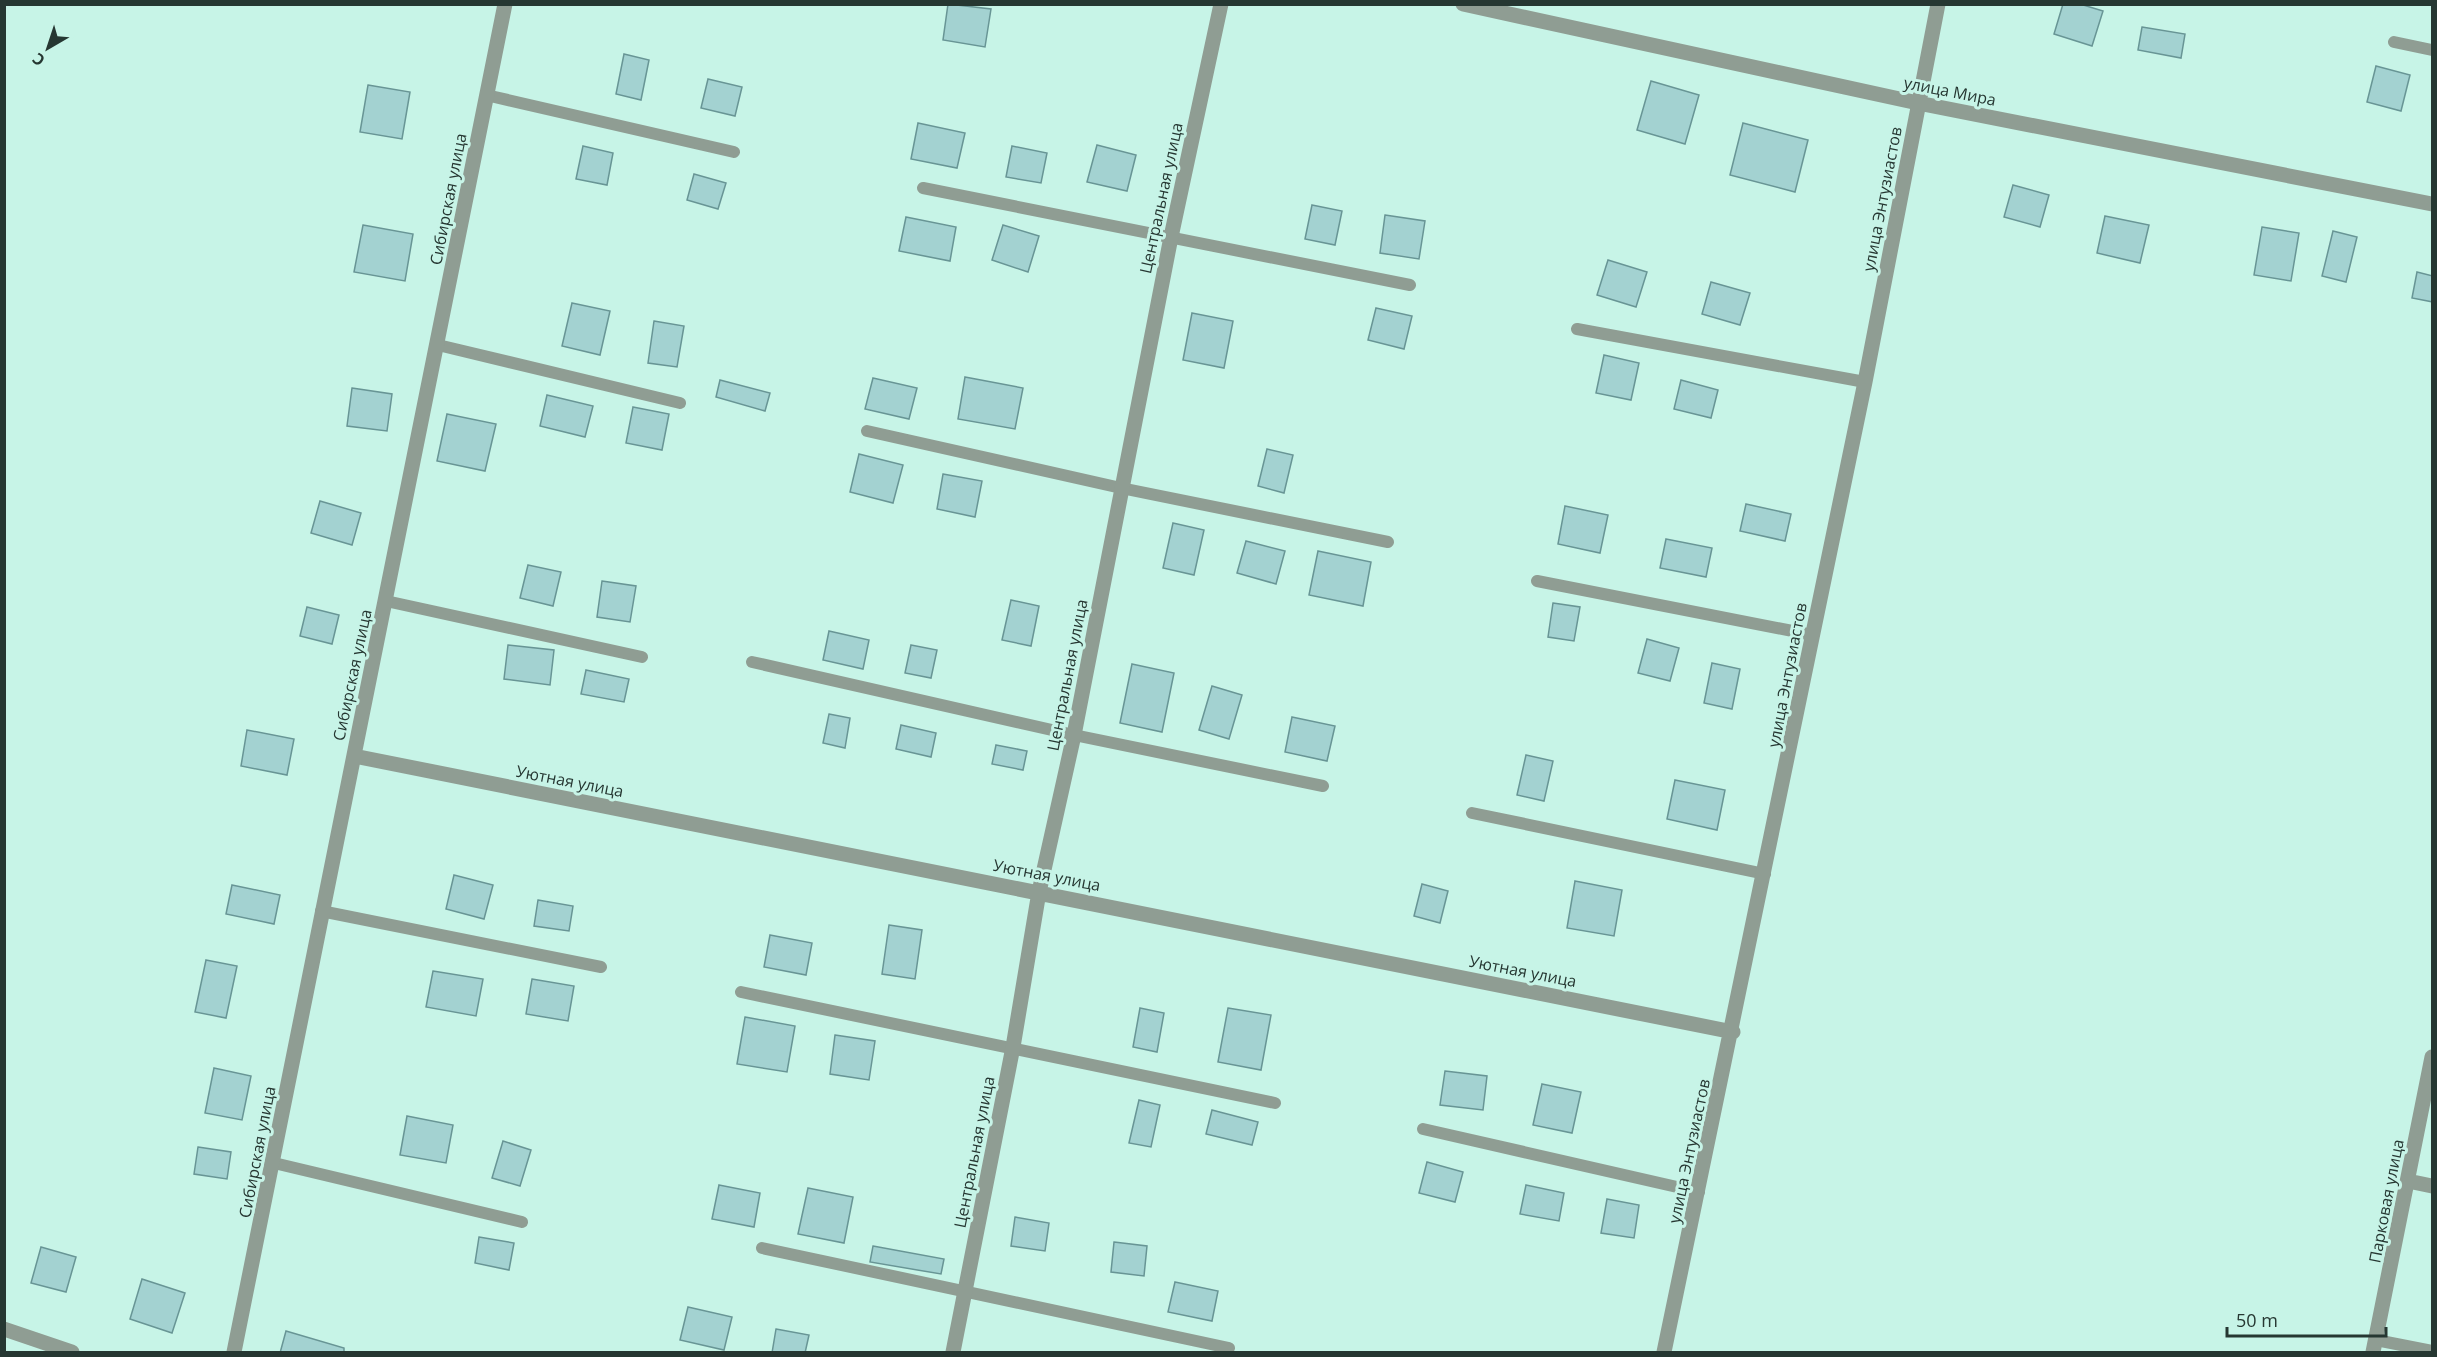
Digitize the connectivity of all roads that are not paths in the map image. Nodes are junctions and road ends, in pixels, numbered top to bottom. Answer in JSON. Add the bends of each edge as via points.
{"nodes":[{"id":1,"x":505,"y":4,"type":"edge"},
{"id":2,"x":1221,"y":4,"type":"edge"},
{"id":3,"x":1463,"y":4,"type":"edge"},
{"id":4,"x":1938,"y":4,"type":"edge"},
{"id":5,"x":2394,"y":42,"type":"dead end"},
{"id":6,"x":2433,"y":50,"type":"edge"},
{"id":7,"x":486,"y":95,"type":"junction"},
{"id":8,"x":1918,"y":103,"type":"junction"},
{"id":9,"x":734,"y":152,"type":"dead end"},
{"id":10,"x":923,"y":188,"type":"dead end"},
{"id":11,"x":2433,"y":204,"type":"edge"},
{"id":12,"x":1171,"y":237,"type":"junction"},
{"id":13,"x":1410,"y":285,"type":"dead end"},
{"id":14,"x":1577,"y":329,"type":"dead end"},
{"id":15,"x":438,"y":345,"type":"junction"},
{"id":16,"x":1865,"y":382,"type":"junction"},
{"id":17,"x":680,"y":403,"type":"dead end"},
{"id":18,"x":867,"y":431,"type":"dead end"},
{"id":19,"x":1121,"y":488,"type":"junction"},
{"id":20,"x":1388,"y":542,"type":"dead end"},
{"id":21,"x":1537,"y":580,"type":"dead end"},
{"id":22,"x":386,"y":601,"type":"junction"},
{"id":23,"x":1813,"y":635,"type":"junction"},
{"id":24,"x":642,"y":657,"type":"dead end"},
{"id":25,"x":752,"y":662,"type":"dead end"},
{"id":26,"x":1074,"y":735,"type":"junction"},
{"id":27,"x":354,"y":756,"type":"junction"},
{"id":28,"x":1323,"y":786,"type":"dead end"},
{"id":29,"x":1472,"y":813,"type":"dead end"},
{"id":30,"x":1765,"y":874,"type":"junction"},
{"id":31,"x":1039,"y":892,"type":"junction"},
{"id":32,"x":321,"y":911,"type":"junction"},
{"id":33,"x":601,"y":967,"type":"dead end"},
{"id":34,"x":741,"y":992,"type":"dead end"},
{"id":35,"x":1733,"y":1032,"type":"junction"},
{"id":36,"x":1013,"y":1047,"type":"junction"},
{"id":37,"x":2433,"y":1057,"type":"edge"},
{"id":38,"x":1275,"y":1103,"type":"dead end"},
{"id":39,"x":1423,"y":1129,"type":"dead end"},
{"id":40,"x":274,"y":1163,"type":"junction"},
{"id":41,"x":2408,"y":1181,"type":"junction"},
{"id":42,"x":2433,"y":1186,"type":"edge"},
{"id":43,"x":1699,"y":1192,"type":"junction"},
{"id":44,"x":522,"y":1222,"type":"dead end"},
{"id":45,"x":762,"y":1248,"type":"dead end"},
{"id":46,"x":966,"y":1292,"type":"junction"},
{"id":47,"x":4,"y":1329,"type":"edge"},
{"id":48,"x":2375,"y":1346,"type":"edge"},
{"id":49,"x":1229,"y":1348,"type":"dead end"},
{"id":50,"x":2433,"y":1351,"type":"edge"},
{"id":51,"x":72,"y":1353,"type":"edge"},
{"id":52,"x":234,"y":1353,"type":"edge"},
{"id":53,"x":953,"y":1353,"type":"edge"},
{"id":54,"x":1664,"y":1353,"type":"edge"}],
"edges":[{"from":1,"to":7,"type":"street","name":"Сибирская улица"},
{"from":2,"to":12,"type":"street","name":"Центральная улица"},
{"from":3,"to":8,"type":"street","name":"улица Мира"},
{"from":4,"to":8,"type":"street","name":"улица Энтузиастов"},
{"from":5,"to":6,"type":"lane"},
{"from":7,"to":9,"type":"lane"},
{"from":7,"to":15,"type":"street","name":"Сибирская улица"},
{"from":8,"to":11,"type":"street","name":"улица Мира"},
{"from":8,"to":16,"type":"street","name":"улица Энтузиастов"},
{"from":10,"to":12,"type":"lane"},
{"from":12,"to":13,"type":"lane"},
{"from":12,"to":19,"type":"street","name":"Центральная улица"},
{"from":14,"to":16,"type":"lane"},
{"from":15,"to":17,"type":"lane"},
{"from":15,"to":22,"type":"street","name":"Сибирская улица"},
{"from":16,"to":23,"type":"street","name":"улица Энтузиастов"},
{"from":18,"to":19,"type":"lane"},
{"from":19,"to":20,"type":"lane"},
{"from":19,"to":26,"type":"street","name":"Центральная улица"},
{"from":21,"to":23,"type":"lane"},
{"from":22,"to":24,"type":"lane"},
{"from":22,"to":27,"type":"street","name":"Сибирская улица"},
{"from":23,"to":30,"type":"street","name":"улица Энтузиастов"},
{"from":25,"to":26,"type":"lane"},
{"from":26,"to":28,"type":"lane"},
{"from":26,"to":31,"type":"street","name":"Центральная улица"},
{"from":27,"to":31,"type":"street","name":"Уютная улица"},
{"from":27,"to":32,"type":"street","name":"Сибирская улица"},
{"from":29,"to":30,"type":"lane"},
{"from":30,"to":35,"type":"street","name":"улица Энтузиастов"},
{"from":31,"to":35,"type":"street","name":"Уютная улица"},
{"from":31,"to":36,"type":"street","name":"Центральная улица"},
{"from":32,"to":33,"type":"lane"},
{"from":32,"to":40,"type":"street","name":"Сибирская улица"},
{"from":34,"to":36,"type":"lane"},
{"from":35,"to":43,"type":"street","name":"улица Энтузиастов"},
{"from":36,"to":38,"type":"lane"},
{"from":36,"to":46,"type":"street","name":"Центральная улица"},
{"from":37,"to":41,"type":"street","name":"Парковая улица"},
{"from":39,"to":43,"type":"lane"},
{"from":40,"to":44,"type":"lane"},
{"from":40,"to":52,"type":"street","name":"Сибирская улица"},
{"from":41,"to":42,"type":"street"},
{"from":41,"to":48,"type":"street","name":"Парковая улица"},
{"from":43,"to":54,"type":"street","name":"улица Энтузиастов"},
{"from":45,"to":46,"type":"lane"},
{"from":46,"to":49,"type":"lane"},
{"from":46,"to":53,"type":"street","name":"Центральная улица"},
{"from":47,"to":51,"type":"street"},
{"from":48,"to":50,"type":"lane"}]}
